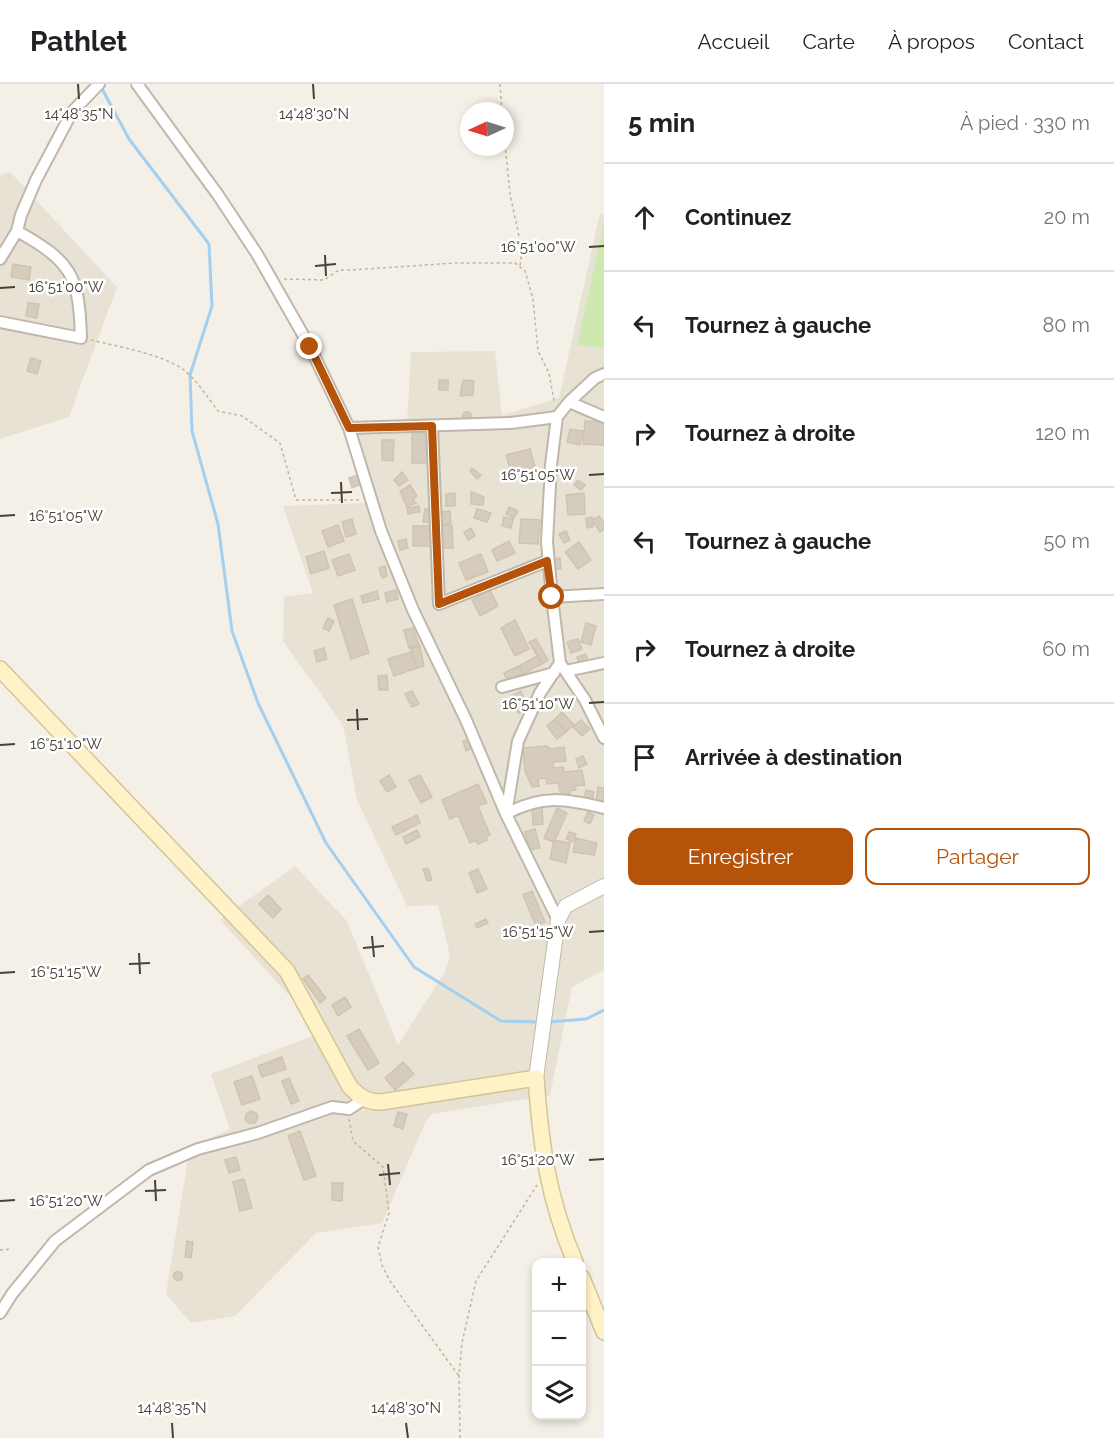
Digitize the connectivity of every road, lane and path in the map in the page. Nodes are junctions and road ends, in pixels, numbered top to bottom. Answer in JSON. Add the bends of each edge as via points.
{"nodes":[{"id":1,"x":99,"y":84,"type":"edge"},
{"id":2,"x":137,"y":84,"type":"edge"},
{"id":3,"x":500,"y":84,"type":"edge"},
{"id":4,"x":501,"y":102,"type":"edge"},
{"id":5,"x":506,"y":156,"type":"edge"},
{"id":6,"x":17,"y":231,"type":"junction"},
{"id":7,"x":0,"y":259,"type":"edge"},
{"id":8,"x":520,"y":266,"type":"junction"},
{"id":9,"x":271,"y":279,"type":"junction"},
{"id":10,"x":0,"y":322,"type":"edge"},
{"id":11,"x":81,"y":338,"type":"junction"},
{"id":12,"x":604,"y":374,"type":"edge"},
{"id":13,"x":569,"y":402,"type":"junction"},
{"id":14,"x":557,"y":417,"type":"junction"},
{"id":15,"x":604,"y":417,"type":"edge"},
{"id":16,"x":432,"y":426,"type":"junction"},
{"id":17,"x":349,"y":428,"type":"junction"},
{"id":18,"x":371,"y":499,"type":"junction"},
{"id":19,"x":547,"y":561,"type":"junction"},
{"id":20,"x":604,"y":594,"type":"edge"},
{"id":21,"x":552,"y":597,"type":"junction"},
{"id":22,"x":604,"y":663,"type":"edge"},
{"id":23,"x":0,"y":669,"type":"edge"},
{"id":24,"x":560,"y":669,"type":"junction"},
{"id":25,"x":502,"y":687,"type":"dead end"},
{"id":26,"x":603,"y":733,"type":"edge"},
{"id":27,"x":604,"y":808,"type":"edge"},
{"id":28,"x":506,"y":814,"type":"junction"},
{"id":29,"x":604,"y":886,"type":"edge"},
{"id":30,"x":558,"y":920,"type":"junction"},
{"id":31,"x":536,"y":1078,"type":"junction"},
{"id":32,"x":364,"y":1099,"type":"junction"},
{"id":33,"x":349,"y":1109,"type":"junction"},
{"id":34,"x":545,"y":1172,"type":"junction"},
{"id":35,"x":12,"y":1249,"type":"dead end"},
{"id":36,"x":0,"y":1250,"type":"edge"},
{"id":37,"x":573,"y":1258,"type":"edge"},
{"id":38,"x":586,"y":1288,"type":"edge"},
{"id":39,"x":0,"y":1313,"type":"edge"},
{"id":40,"x":604,"y":1332,"type":"edge"},
{"id":41,"x":459,"y":1376,"type":"junction"},
{"id":42,"x":460,"y":1438,"type":"edge"}],
"edges":[{"from":1,"to":6,"type":"street","via":[[72,112],[32,189]]},
{"from":2,"to":9,"type":"street","via":[[218,195]]},
{"from":3,"to":4,"type":"path"},
{"from":5,"to":8,"type":"path","via":[[522,250]]},
{"from":6,"to":7,"type":"street"},
{"from":6,"to":11,"type":"street","via":[[47,248],[69,270],[80,301]]},
{"from":8,"to":9,"type":"path","via":[[508,261],[455,263],[339,270],[324,280]]},
{"from":8,"to":14,"type":"path","via":[[533,299],[538,351],[549,373]]},
{"from":9,"to":17,"type":"street","via":[[310,347]]},
{"from":10,"to":11,"type":"street"},
{"from":11,"to":18,"type":"path","via":[[180,367],[218,411],[242,416],[280,442],[296,500]]},
{"from":12,"to":13,"type":"street"},
{"from":13,"to":14,"type":"street"},
{"from":13,"to":15,"type":"street"},
{"from":14,"to":16,"type":"street"},
{"from":14,"to":19,"type":"street"},
{"from":16,"to":17,"type":"street"},
{"from":16,"to":19,"type":"street","via":[[439,604]]},
{"from":17,"to":18,"type":"street"},
{"from":18,"to":28,"type":"street","via":[[413,610]]},
{"from":19,"to":21,"type":"street"},
{"from":20,"to":21,"type":"street"},
{"from":21,"to":24,"type":"street"},
{"from":22,"to":24,"type":"street"},
{"from":23,"to":32,"type":"main road","via":[[287,971],[350,1086]]},
{"from":24,"to":25,"type":"street"},
{"from":24,"to":26,"type":"street"},
{"from":24,"to":28,"type":"street","via":[[540,693],[518,741]]},
{"from":27,"to":28,"type":"street","via":[[567,799],[526,802]]},
{"from":28,"to":30,"type":"street"},
{"from":29,"to":30,"type":"street","via":[[566,906]]},
{"from":30,"to":31,"type":"street"},
{"from":31,"to":32,"type":"main road","via":[[395,1100]]},
{"from":31,"to":34,"type":"main road"},
{"from":32,"to":33,"type":"street"},
{"from":33,"to":39,"type":"street","via":[[332,1107],[198,1149],[149,1170],[55,1241]]},
{"from":33,"to":41,"type":"path","via":[[353,1141],[383,1167],[389,1213],[378,1247],[382,1265]]},
{"from":34,"to":37,"type":"main road"},
{"from":34,"to":41,"type":"path","via":[[476,1281]]},
{"from":35,"to":36,"type":"path"},
{"from":38,"to":40,"type":"main road"},
{"from":41,"to":42,"type":"path"}]}
